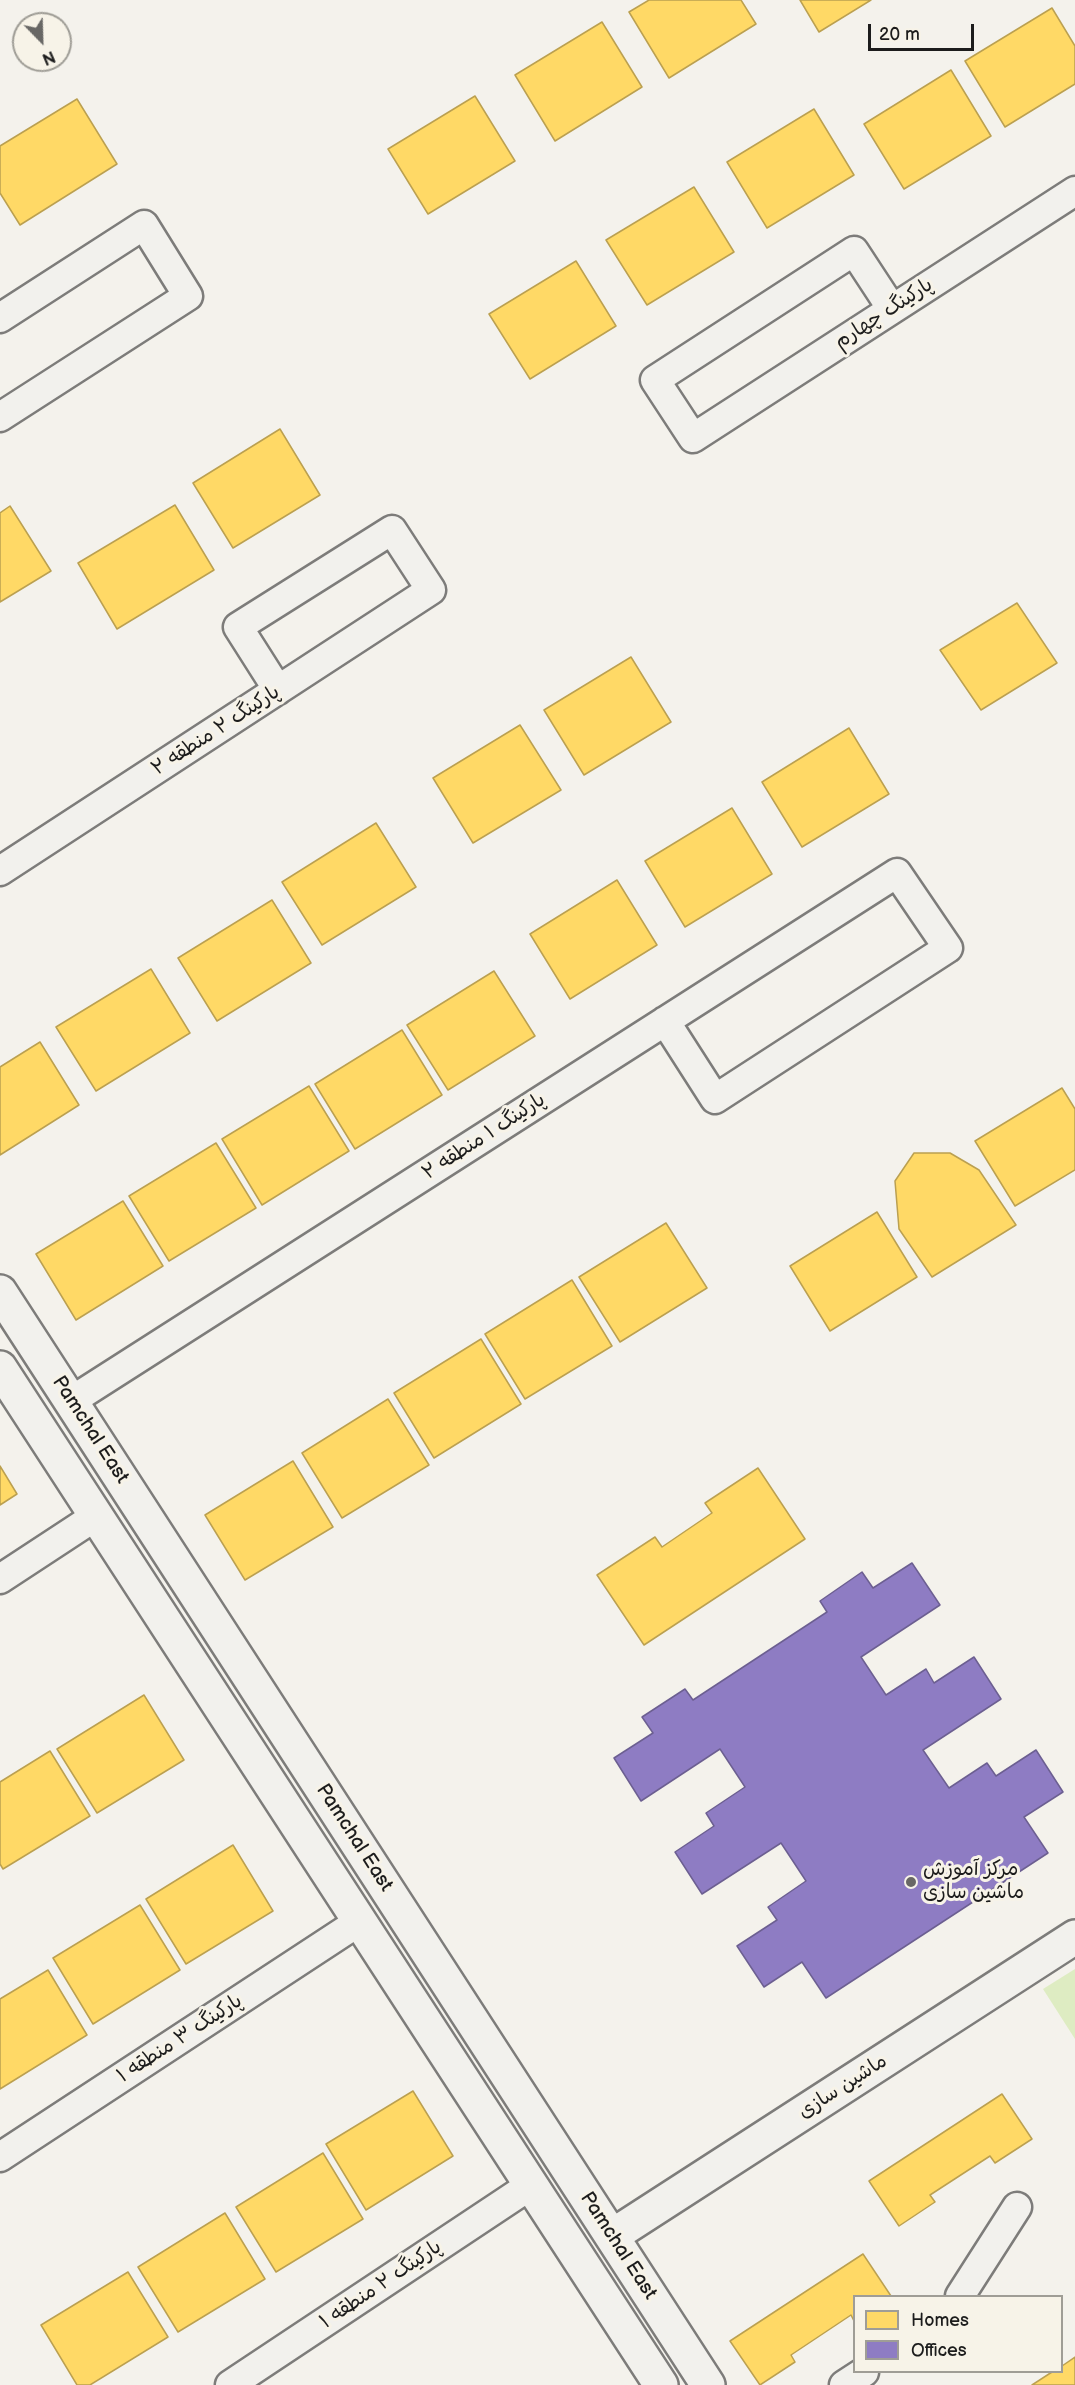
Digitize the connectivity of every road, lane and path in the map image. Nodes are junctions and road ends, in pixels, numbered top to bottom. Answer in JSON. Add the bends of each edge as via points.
{"nodes":[{"id":1,"x":1075,"y":191,"type":"edge"},
{"id":2,"x":892,"y":309,"type":"junction"},
{"id":3,"x":0,"y":318,"type":"edge"},
{"id":4,"x":0,"y":417,"type":"edge"},
{"id":5,"x":278,"y":690,"type":"junction"},
{"id":6,"x":0,"y":870,"type":"edge"},
{"id":7,"x":666,"y":1021,"type":"junction"},
{"id":8,"x":0,"y":1292,"type":"edge"},
{"id":9,"x":0,"y":1368,"type":"edge"},
{"id":10,"x":71,"y":1401,"type":"junction"},
{"id":11,"x":96,"y":1516,"type":"junction"},
{"id":12,"x":0,"y":1579,"type":"edge"},
{"id":13,"x":360,"y":1921,"type":"junction"},
{"id":14,"x":1075,"y":1937,"type":"edge"},
{"id":15,"x":5,"y":2143,"type":"edge"},
{"id":16,"x":531,"y":2185,"type":"junction"},
{"id":17,"x":1017,"y":2207,"type":"dead end"},
{"id":18,"x":612,"y":2236,"type":"junction"},
{"id":19,"x":961,"y":2295,"type":"edge"},
{"id":20,"x":862,"y":2373,"type":"edge"},
{"id":21,"x":230,"y":2385,"type":"edge"},
{"id":22,"x":661,"y":2385,"type":"edge"},
{"id":23,"x":708,"y":2385,"type":"edge"},
{"id":24,"x":844,"y":2385,"type":"edge"}],
"edges":[{"from":1,"to":2,"type":"street","name":"پارکینگ چهارم"},
{"from":2,"to":2,"type":"street","name":"پارکینگ چهارم","via":[[693,438],[655,380],[854,251]]},
{"from":3,"to":4,"type":"street","via":[[144,225],[188,296]]},
{"from":5,"to":5,"type":"street","name":"پارکینگ ۲ منطقه ۲","via":[[431,590],[392,530],[238,627]]},
{"from":5,"to":6,"type":"street","name":"پارکینگ ۲ منطقه ۲"},
{"from":7,"to":7,"type":"street","name":"پارکینگ ۱ منطقه ۲","via":[[897,873],[948,948],[715,1099]]},
{"from":7,"to":10,"type":"street","name":"پارکینگ ۱ منطقه ۲"},
{"from":8,"to":10,"type":"street","name":"Pamchal East"},
{"from":9,"to":11,"type":"street","name":"Pamchal East"},
{"from":10,"to":18,"type":"street","name":"Pamchal East"},
{"from":11,"to":12,"type":"street"},
{"from":11,"to":13,"type":"street","name":"Pamchal East"},
{"from":13,"to":15,"type":"street","name":"پارکینگ ۳ منطقه ۱"},
{"from":13,"to":16,"type":"street","name":"Pamchal East"},
{"from":14,"to":18,"type":"street","name":"ماشین سازی"},
{"from":16,"to":21,"type":"street","name":"پارکینگ ۲ منطقه ۱"},
{"from":16,"to":22,"type":"street","name":"Pamchal East"},
{"from":17,"to":19,"type":"street"},
{"from":18,"to":23,"type":"street","name":"Pamchal East"},
{"from":20,"to":24,"type":"street"}]}
